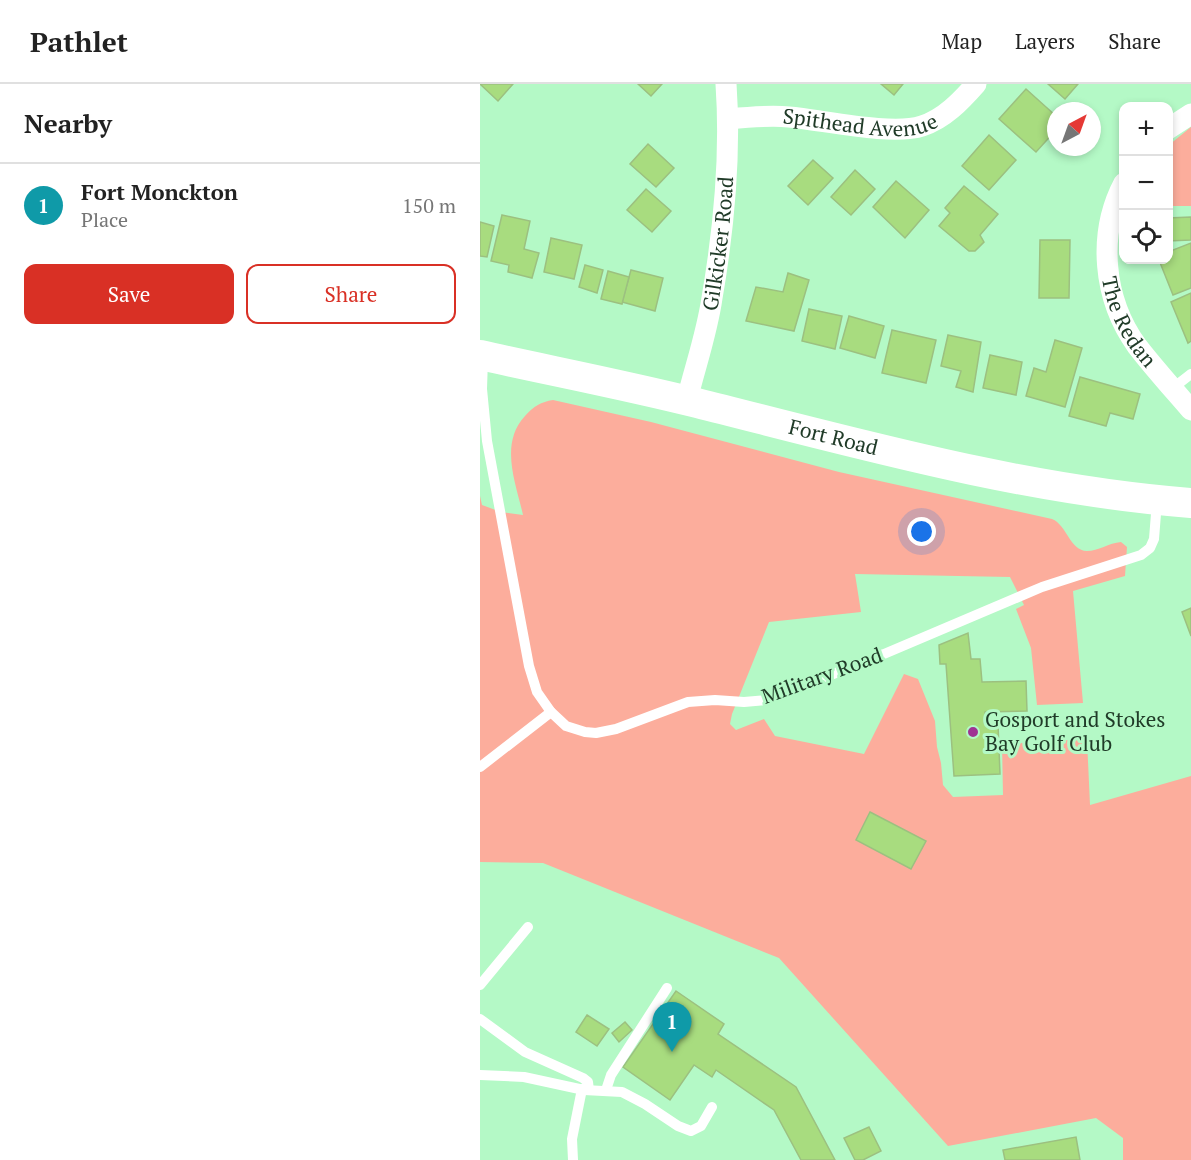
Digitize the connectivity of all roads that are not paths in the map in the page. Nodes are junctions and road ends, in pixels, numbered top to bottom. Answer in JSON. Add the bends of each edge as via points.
{"nodes":[{"id":1,"x":726,"y":84,"type":"edge"},
{"id":2,"x":976,"y":84,"type":"edge"},
{"id":3,"x":1191,"y":114,"type":"edge"},
{"id":4,"x":729,"y":119,"type":"junction"},
{"id":5,"x":1173,"y":126,"type":"edge"},
{"id":6,"x":1119,"y":192,"type":"edge"},
{"id":7,"x":482,"y":355,"type":"edge"},
{"id":8,"x":1191,"y":374,"type":"edge"},
{"id":9,"x":1173,"y":388,"type":"junction"},
{"id":10,"x":687,"y":400,"type":"junction"},
{"id":11,"x":1191,"y":410,"type":"edge"},
{"id":12,"x":1157,"y":501,"type":"junction"},
{"id":13,"x":1191,"y":503,"type":"edge"},
{"id":14,"x":551,"y":712,"type":"junction"},
{"id":15,"x":480,"y":767,"type":"edge"},
{"id":16,"x":528,"y":927,"type":"dead end"},
{"id":17,"x":480,"y":985,"type":"edge"},
{"id":18,"x":667,"y":988,"type":"dead end"},
{"id":19,"x":480,"y":1019,"type":"edge"},
{"id":20,"x":480,"y":1075,"type":"edge"},
{"id":21,"x":585,"y":1090,"type":"junction"},
{"id":22,"x":606,"y":1090,"type":"junction"},
{"id":23,"x":712,"y":1107,"type":"dead end"},
{"id":24,"x":573,"y":1160,"type":"edge"}],
"edges":[{"from":1,"to":4,"type":"street","name":"Gilkicker Road"},
{"from":2,"to":4,"type":"street","name":"Spithead Avenue","via":[[946,113],[906,129],[781,116]]},
{"from":3,"to":5,"type":"street"},
{"from":4,"to":10,"type":"street","name":"Gilkicker Road","via":[[727,180],[712,300]]},
{"from":6,"to":9,"type":"street","name":"The Redan","via":[[1107,235],[1112,290],[1131,337]]},
{"from":7,"to":10,"type":"street","name":"Fort Road"},
{"from":7,"to":14,"type":"lane","name":"Military Road","via":[[487,441],[520,623],[532,678]]},
{"from":8,"to":9,"type":"lane"},
{"from":9,"to":11,"type":"street","name":"The Redan"},
{"from":10,"to":12,"type":"street","name":"Fort Road","via":[[1026,482]]},
{"from":12,"to":13,"type":"street","name":"Fort Road"},
{"from":12,"to":14,"type":"lane","name":"Military Road","via":[[1154,539],[1141,555],[1042,587],[780,696],[756,702],[688,702],[596,733],[566,726]]},
{"from":14,"to":15,"type":"lane"},
{"from":16,"to":17,"type":"lane"},
{"from":18,"to":22,"type":"lane"},
{"from":19,"to":21,"type":"lane","via":[[525,1052],[583,1078],[588,1082]]},
{"from":20,"to":21,"type":"lane","via":[[524,1077]]},
{"from":21,"to":22,"type":"lane"},
{"from":21,"to":24,"type":"lane","via":[[572,1139]]},
{"from":22,"to":23,"type":"lane","via":[[628,1094],[691,1131],[701,1126]]}]}
